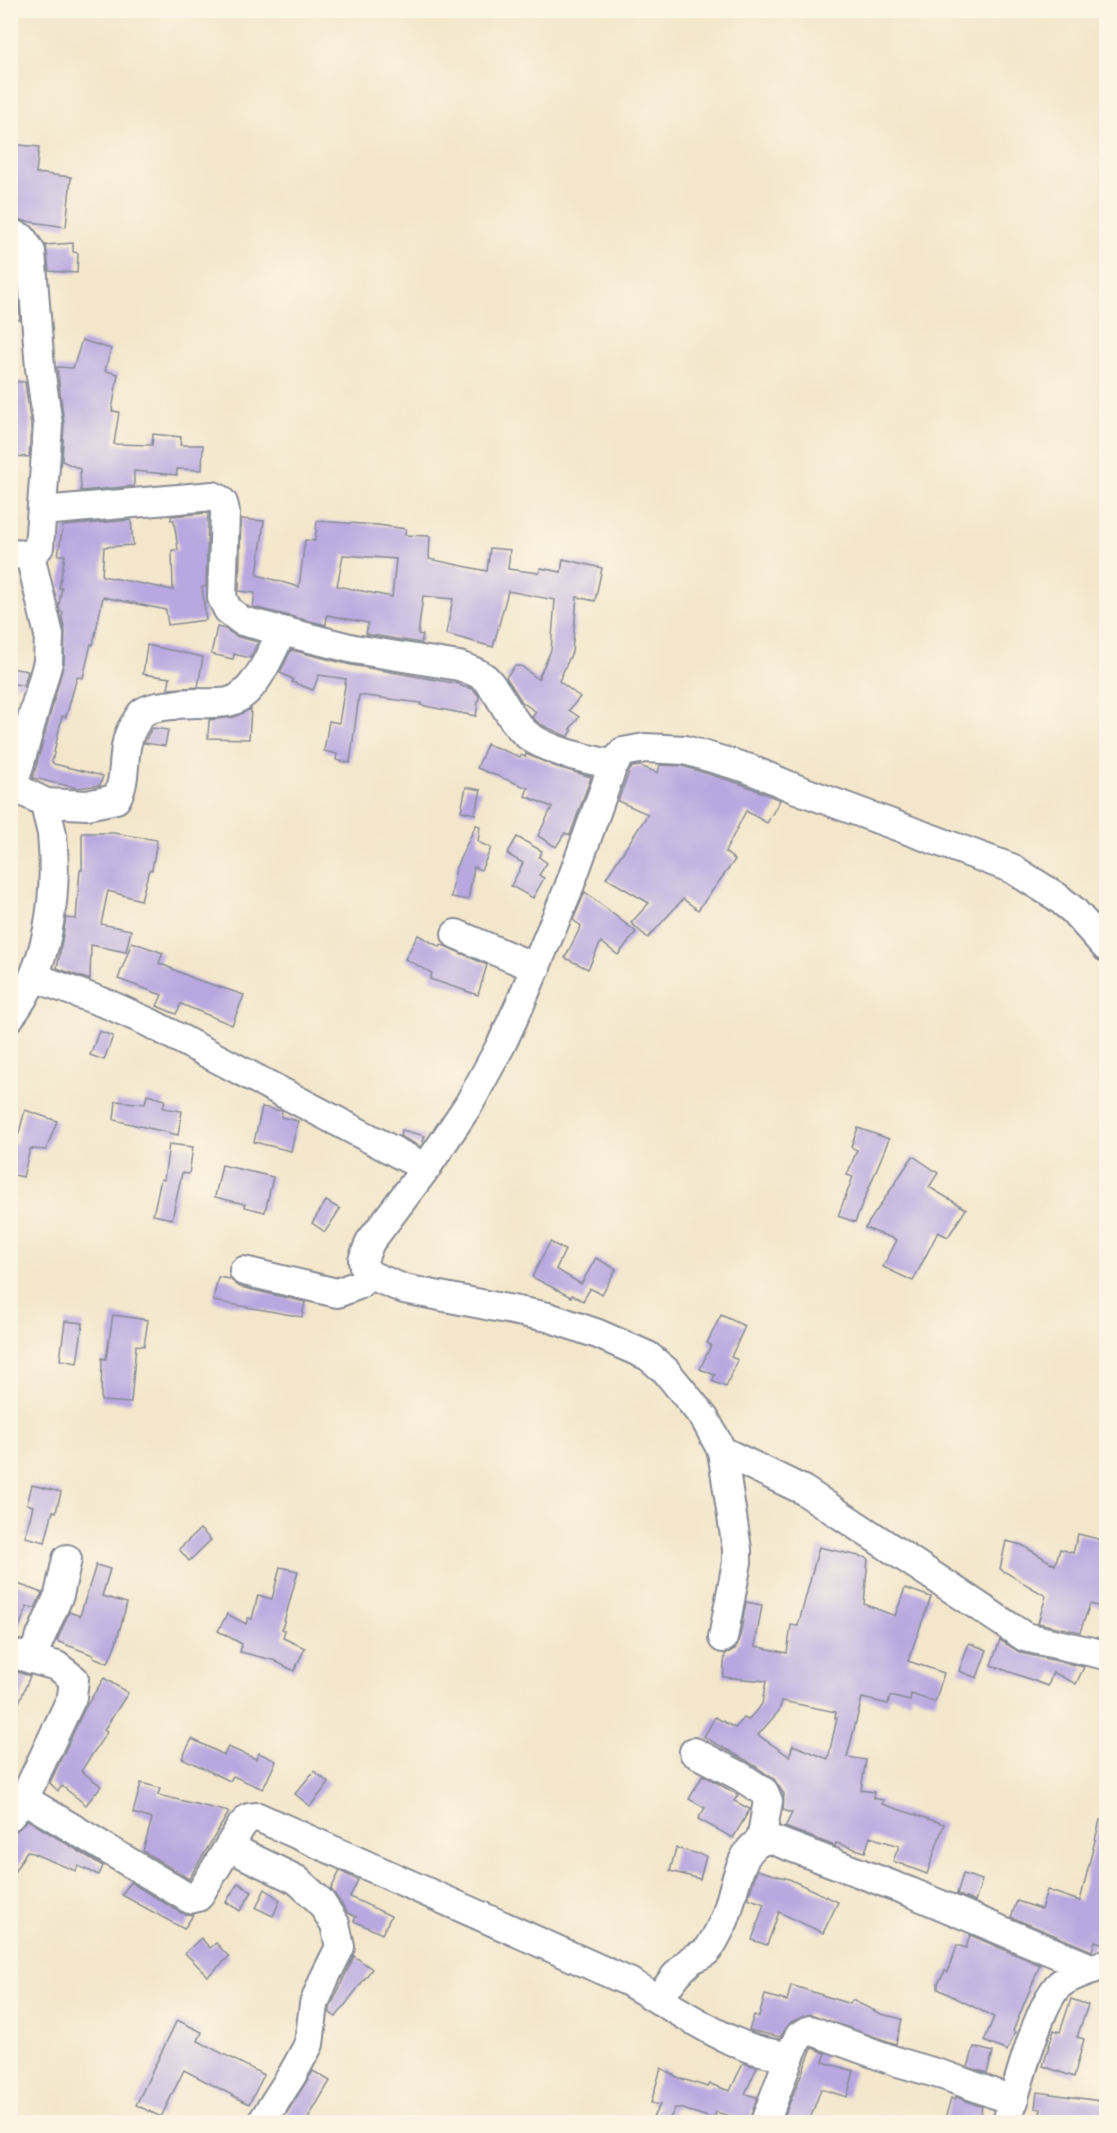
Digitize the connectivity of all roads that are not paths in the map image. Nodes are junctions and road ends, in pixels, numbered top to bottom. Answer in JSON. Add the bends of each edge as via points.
{"nodes":[{"id":1,"x":10,"y":233,"type":"edge"},
{"id":2,"x":42,"y":511,"type":"junction"},
{"id":3,"x":20,"y":555,"type":"edge"},
{"id":4,"x":282,"y":631,"type":"junction"},
{"id":5,"x":613,"y":765,"type":"junction"},
{"id":6,"x":12,"y":786,"type":"edge"},
{"id":7,"x":46,"y":803,"type":"junction"},
{"id":8,"x":456,"y":934,"type":"dead end"},
{"id":9,"x":1107,"y":947,"type":"edge"},
{"id":10,"x":536,"y":968,"type":"junction"},
{"id":11,"x":26,"y":976,"type":"edge"},
{"id":12,"x":10,"y":1017,"type":"edge"},
{"id":13,"x":426,"y":1168,"type":"junction"},
{"id":14,"x":244,"y":1272,"type":"dead end"},
{"id":15,"x":370,"y":1275,"type":"junction"},
{"id":16,"x":722,"y":1451,"type":"junction"},
{"id":17,"x":67,"y":1559,"type":"dead end"},
{"id":18,"x":723,"y":1638,"type":"dead end"},
{"id":19,"x":1107,"y":1655,"type":"edge"},
{"id":20,"x":21,"y":1656,"type":"edge"},
{"id":21,"x":694,"y":1752,"type":"dead end"},
{"id":22,"x":17,"y":1807,"type":"edge"},
{"id":23,"x":761,"y":1840,"type":"junction"},
{"id":24,"x":229,"y":1846,"type":"junction"},
{"id":25,"x":1100,"y":1966,"type":"edge"},
{"id":26,"x":659,"y":2000,"type":"junction"},
{"id":27,"x":790,"y":2055,"type":"junction"},
{"id":28,"x":1010,"y":2112,"type":"edge"},
{"id":29,"x":262,"y":2122,"type":"edge"},
{"id":30,"x":765,"y":2122,"type":"edge"}],
"edges":[{"from":1,"to":2,"type":"street","via":[[22,238],[31,252],[48,425]]},
{"from":2,"to":3,"type":"street","via":[[39,547]]},
{"from":2,"to":4,"type":"street","via":[[213,496],[219,499],[224,503],[225,513],[222,598],[228,610],[242,621]]},
{"from":3,"to":6,"type":"street","via":[[49,634],[48,662]]},
{"from":4,"to":5,"type":"street","via":[[472,671],[484,677],[528,736],[555,750]]},
{"from":4,"to":7,"type":"street","via":[[251,687],[231,702],[177,704],[141,713],[128,736],[122,785],[116,799],[87,804]]},
{"from":5,"to":9,"type":"street","via":[[623,753],[645,748],[685,750],[747,768],[1011,868],[1073,910]]},
{"from":5,"to":10,"type":"street"},
{"from":6,"to":7,"type":"street"},
{"from":7,"to":11,"type":"street","via":[[54,879],[48,928]]},
{"from":8,"to":10,"type":"street"},
{"from":10,"to":13,"type":"street","via":[[469,1104]]},
{"from":11,"to":12,"type":"street","via":[[20,1004]]},
{"from":11,"to":13,"type":"street","via":[[150,1023]]},
{"from":13,"to":15,"type":"street","via":[[365,1250],[364,1268]]},
{"from":14,"to":15,"type":"street","via":[[337,1293],[358,1285]]},
{"from":15,"to":16,"type":"street","via":[[404,1289],[548,1317],[648,1356],[666,1371],[705,1419]]},
{"from":16,"to":18,"type":"street","via":[[737,1549]]},
{"from":16,"to":19,"type":"street","via":[[803,1490],[1025,1637]]},
{"from":17,"to":20,"type":"street","via":[[59,1595]]},
{"from":20,"to":22,"type":"street","via":[[57,1666],[74,1679],[72,1697]]},
{"from":21,"to":23,"type":"street","via":[[764,1792],[768,1801]]},
{"from":22,"to":24,"type":"street","via":[[190,1899],[198,1897]]},
{"from":23,"to":25,"type":"street","via":[[781,1843]]},
{"from":23,"to":26,"type":"street","via":[[739,1869],[724,1921],[706,1952],[691,1960]]},
{"from":24,"to":26,"type":"street","via":[[242,1825],[249,1818],[258,1817],[629,1982]]},
{"from":24,"to":29,"type":"street","via":[[297,1880],[320,1901],[335,1924],[340,1947],[315,2004],[309,2044]]},
{"from":25,"to":28,"type":"street","via":[[1062,1983],[1051,1994]]},
{"from":26,"to":27,"type":"street","via":[[732,2041],[777,2055]]},
{"from":27,"to":28,"type":"street","via":[[799,2036],[810,2030],[946,2076]]},
{"from":27,"to":30,"type":"street"}]}
